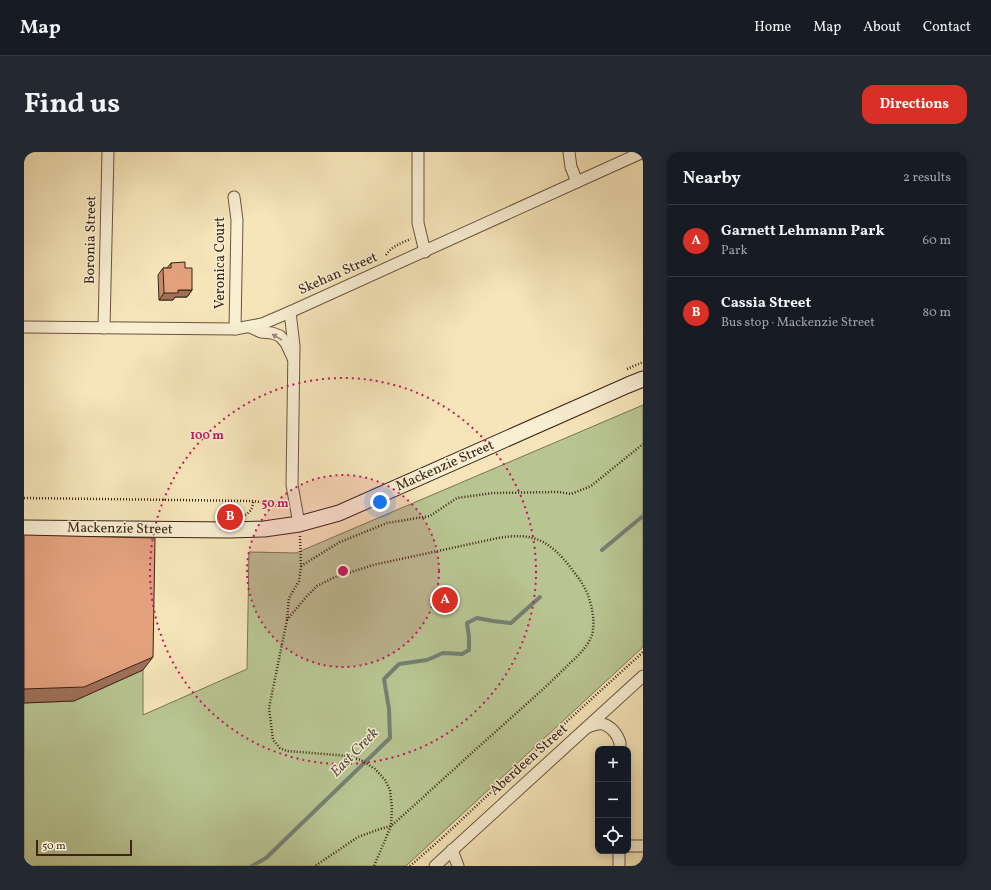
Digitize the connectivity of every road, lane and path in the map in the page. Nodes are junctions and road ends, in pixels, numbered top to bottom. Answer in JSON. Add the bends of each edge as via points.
{"nodes":[{"id":1,"x":108,"y":152,"type":"edge"},
{"id":2,"x":418,"y":152,"type":"edge"},
{"id":3,"x":569,"y":152,"type":"edge"},
{"id":4,"x":643,"y":152,"type":"edge"},
{"id":5,"x":577,"y":182,"type":"junction"},
{"id":6,"x":234,"y":197,"type":"dead end"},
{"id":7,"x":425,"y":252,"type":"junction"},
{"id":8,"x":290,"y":312,"type":"junction"},
{"id":9,"x":24,"y":327,"type":"edge"},
{"id":10,"x":250,"y":327,"type":"junction"},
{"id":11,"x":104,"y":328,"type":"junction"},
{"id":12,"x":235,"y":329,"type":"junction"},
{"id":13,"x":294,"y":360,"type":"junction"},
{"id":14,"x":643,"y":379,"type":"edge"},
{"id":15,"x":643,"y":444,"type":"edge"},
{"id":16,"x":24,"y":498,"type":"edge"},
{"id":17,"x":254,"y":501,"type":"junction"},
{"id":18,"x":281,"y":507,"type":"dead end"},
{"id":19,"x":242,"y":516,"type":"dead end"},
{"id":20,"x":299,"y":524,"type":"junction"},
{"id":21,"x":24,"y":528,"type":"edge"},
{"id":22,"x":301,"y":566,"type":"junction"},
{"id":23,"x":287,"y":620,"type":"junction"},
{"id":24,"x":643,"y":652,"type":"edge"},
{"id":25,"x":643,"y":676,"type":"edge"},
{"id":26,"x":587,"y":727,"type":"junction"},
{"id":27,"x":620,"y":746,"type":"edge"},
{"id":28,"x":391,"y":826,"type":"junction"},
{"id":29,"x":631,"y":846,"type":"edge"},
{"id":30,"x":643,"y":846,"type":"edge"},
{"id":31,"x":452,"y":850,"type":"junction"},
{"id":32,"x":619,"y":854,"type":"edge"},
{"id":33,"x":315,"y":866,"type":"edge"},
{"id":34,"x":374,"y":866,"type":"edge"},
{"id":35,"x":410,"y":866,"type":"edge"},
{"id":36,"x":435,"y":866,"type":"edge"},
{"id":37,"x":458,"y":866,"type":"edge"},
{"id":38,"x":619,"y":866,"type":"edge"}],
"edges":[{"from":1,"to":11,"type":"street","name":"Boronia Street"},
{"from":2,"to":7,"type":"street","via":[[418,223]]},
{"from":3,"to":5,"type":"street"},
{"from":4,"to":5,"type":"street","name":"Skehan Street"},
{"from":5,"to":7,"type":"street","name":"Skehan Street"},
{"from":6,"to":12,"type":"street","name":"Veronica Court","via":[[237,220]]},
{"from":7,"to":8,"type":"street","name":"Skehan Street"},
{"from":8,"to":10,"type":"street","name":"Skehan Street"},
{"from":8,"to":13,"type":"street"},
{"from":9,"to":11,"type":"street","name":"Skehan Street"},
{"from":10,"to":12,"type":"street","name":"Skehan Street"},
{"from":13,"to":10,"type":"street","one_way":true,"via":[[280,336]]},
{"from":11,"to":12,"type":"street","name":"Skehan Street"},
{"from":13,"to":20,"type":"street","via":[[292,485]]},
{"from":14,"to":20,"type":"main road","name":"Mackenzie Street","via":[[339,513]]},
{"from":15,"to":22,"type":"path","via":[[591,486],[571,494],[493,493],[457,498],[430,516],[387,523],[340,542]]},
{"from":16,"to":17,"type":"path"},
{"from":17,"to":18,"type":"path"},
{"from":17,"to":19,"type":"path","via":[[250,512]]},
{"from":20,"to":21,"type":"main road","name":"Mackenzie Street","via":[[264,529],[228,530]]},
{"from":20,"to":22,"type":"path"},
{"from":22,"to":23,"type":"path","via":[[299,581],[289,598]]},
{"from":23,"to":28,"type":"path","via":[[269,708],[273,740],[287,751],[348,756],[361,760],[375,769],[390,790]]},
{"from":23,"to":28,"type":"path","via":[[317,586],[333,578],[373,565],[510,536],[537,539],[550,547],[584,586],[593,619],[588,645]]},
{"from":24,"to":35,"type":"path"},
{"from":25,"to":26,"type":"street","name":"Aberdeen Street"},
{"from":26,"to":27,"type":"street","via":[[604,724],[616,735]]},
{"from":26,"to":31,"type":"street","name":"Aberdeen Street"},
{"from":28,"to":33,"type":"path","via":[[358,837]]},
{"from":28,"to":34,"type":"path"},
{"from":29,"to":30,"type":"street"},
{"from":31,"to":36,"type":"street","name":"Aberdeen Street"},
{"from":31,"to":37,"type":"street"},
{"from":32,"to":38,"type":"street"}]}
